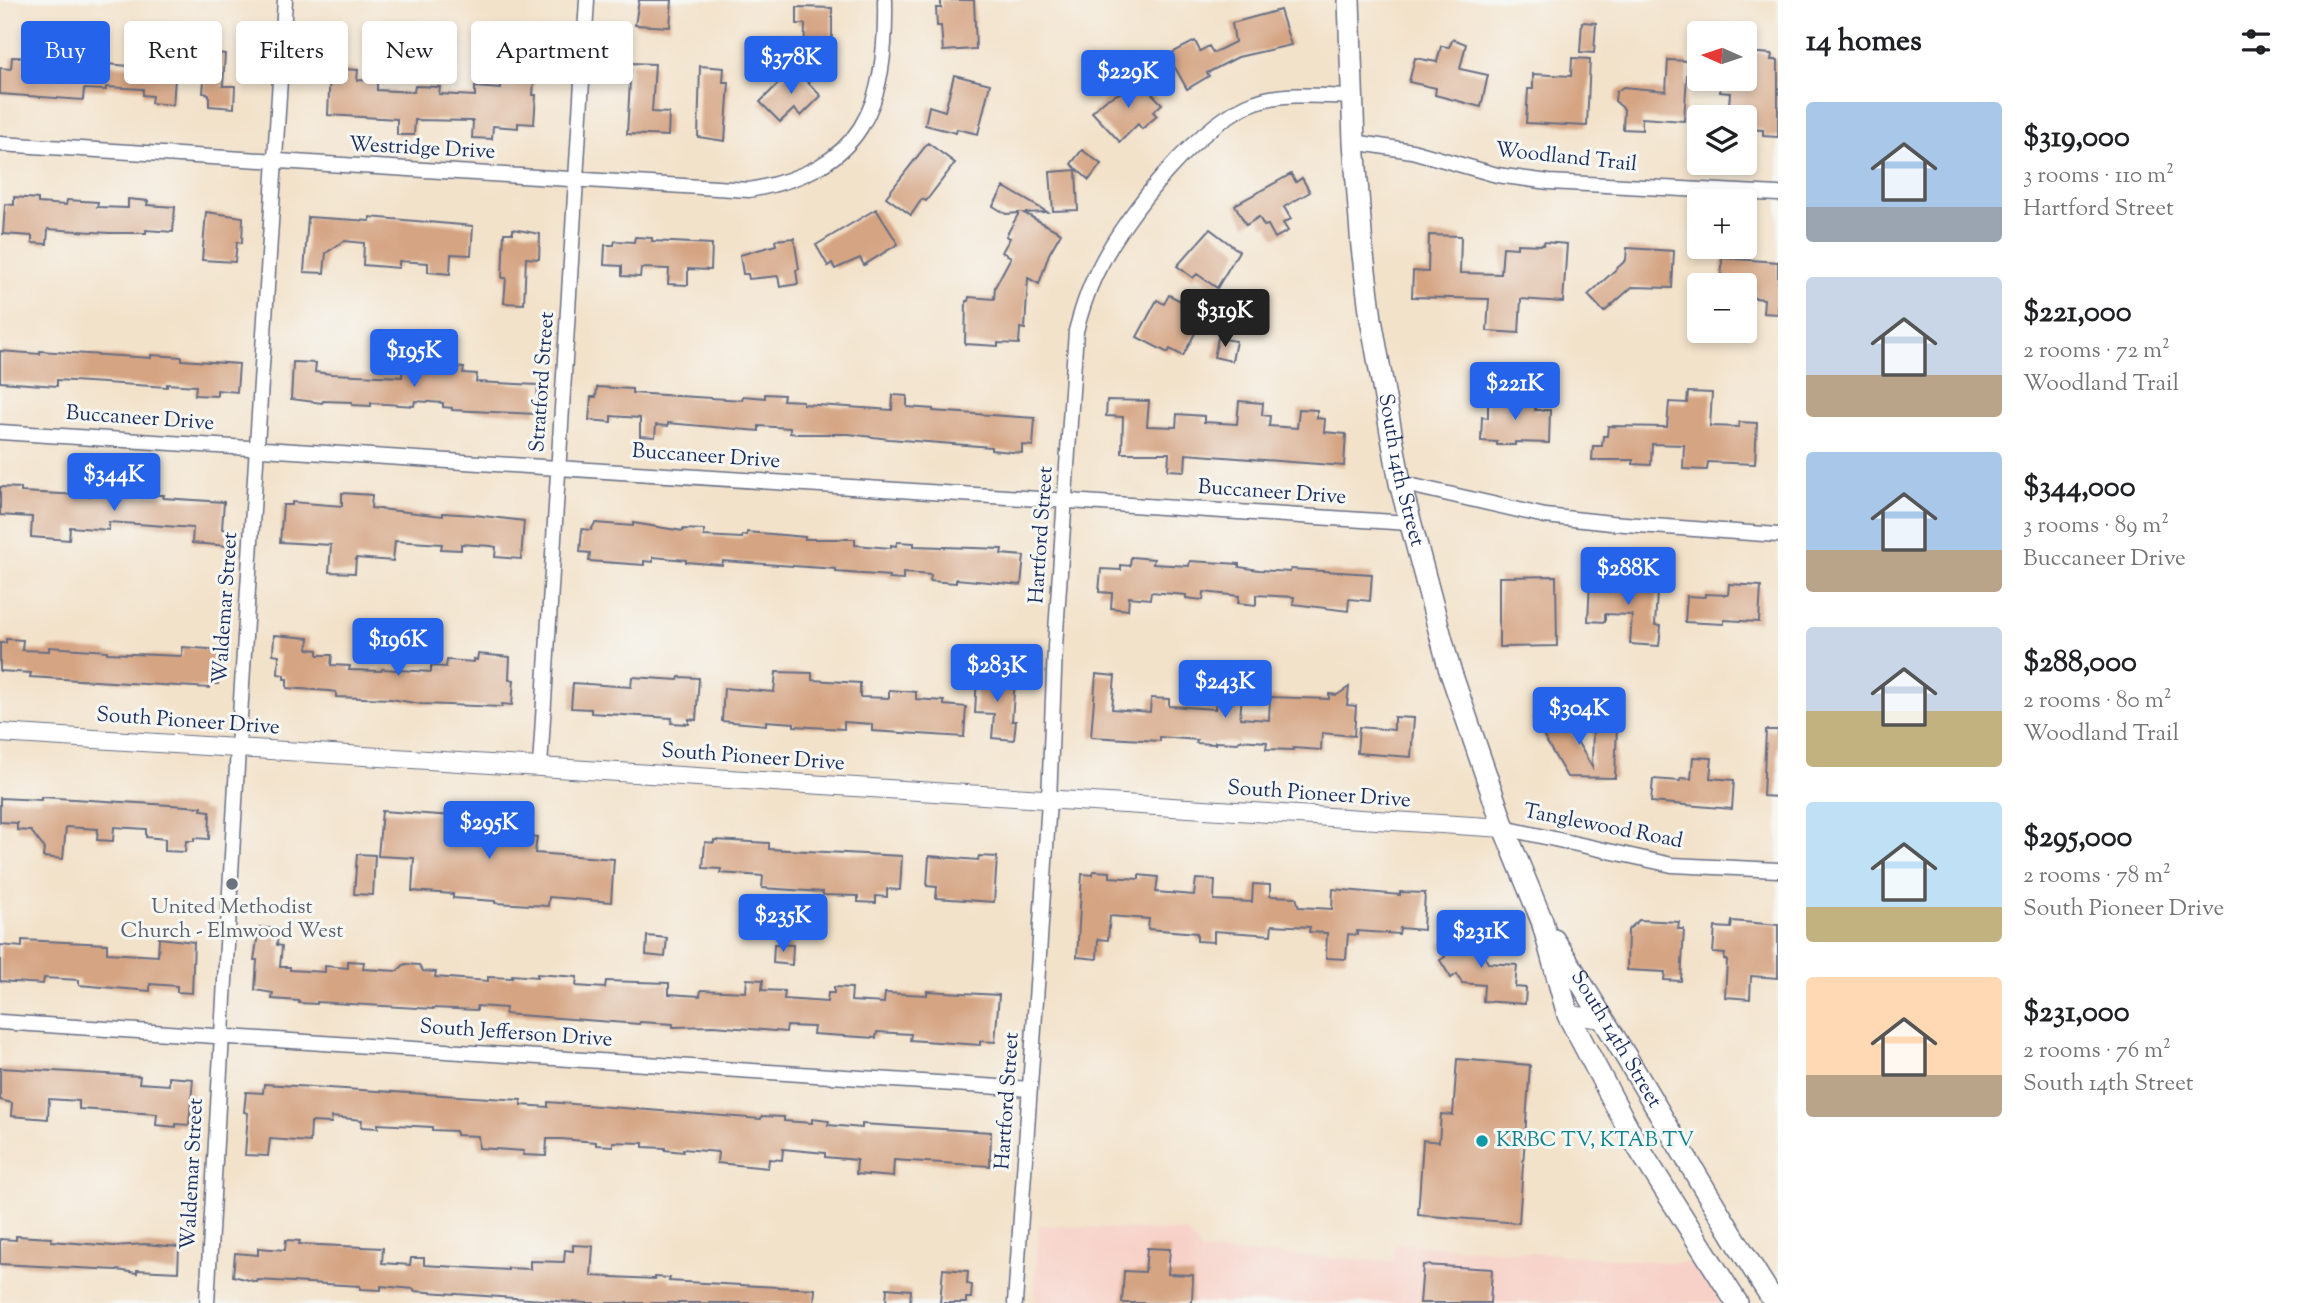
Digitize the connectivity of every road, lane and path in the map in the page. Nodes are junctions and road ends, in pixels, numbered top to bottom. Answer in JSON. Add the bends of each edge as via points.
{"nodes":[{"id":1,"x":285,"y":0,"type":"edge"},
{"id":2,"x":587,"y":0,"type":"edge"},
{"id":3,"x":885,"y":0,"type":"edge"},
{"id":4,"x":1349,"y":0,"type":"edge"},
{"id":5,"x":1351,"y":97,"type":"junction"},
{"id":6,"x":1354,"y":142,"type":"junction"},
{"id":7,"x":0,"y":144,"type":"edge"},
{"id":8,"x":275,"y":162,"type":"junction"},
{"id":9,"x":578,"y":179,"type":"junction"},
{"id":10,"x":1778,"y":194,"type":"edge"},
{"id":11,"x":0,"y":432,"type":"edge"},
{"id":12,"x":258,"y":448,"type":"junction"},
{"id":13,"x":559,"y":469,"type":"junction"},
{"id":14,"x":1400,"y":483,"type":"junction"},
{"id":15,"x":1065,"y":501,"type":"junction"},
{"id":16,"x":1409,"y":523,"type":"junction"},
{"id":17,"x":1778,"y":535,"type":"edge"},
{"id":18,"x":0,"y":733,"type":"edge"},
{"id":19,"x":238,"y":748,"type":"junction"},
{"id":20,"x":540,"y":767,"type":"junction"},
{"id":21,"x":1049,"y":801,"type":"junction"},
{"id":22,"x":1504,"y":828,"type":"junction"},
{"id":23,"x":1778,"y":870,"type":"edge"},
{"id":24,"x":1542,"y":921,"type":"junction"},
{"id":25,"x":1568,"y":1015,"type":"junction"},
{"id":26,"x":1605,"y":1018,"type":"junction"},
{"id":27,"x":0,"y":1022,"type":"edge"},
{"id":28,"x":222,"y":1036,"type":"junction"},
{"id":29,"x":1030,"y":1089,"type":"junction"},
{"id":30,"x":207,"y":1303,"type":"edge"},
{"id":31,"x":1015,"y":1303,"type":"edge"},
{"id":32,"x":1737,"y":1303,"type":"edge"},
{"id":33,"x":1775,"y":1303,"type":"edge"}],
"edges":[{"from":1,"to":8,"type":"street","name":"Waldemar Street"},
{"from":2,"to":9,"type":"street","name":"Stratford Street"},
{"from":3,"to":9,"type":"street","name":"Westridge Drive","via":[[883,69],[871,112],[856,135],[811,172],[748,190]]},
{"from":4,"to":5,"type":"main road","name":"South 14th Street"},
{"from":5,"to":6,"type":"main road","name":"South 14th Street"},
{"from":5,"to":15,"type":"street","name":"Hartford Street","via":[[1298,96],[1256,102],[1225,118],[1183,155],[1113,243],[1084,301],[1076,331]]},
{"from":6,"to":10,"type":"street","name":"Woodland Trail","via":[[1549,182]]},
{"from":6,"to":14,"type":"main road","name":"South 14th Street","via":[[1371,319]]},
{"from":7,"to":8,"type":"street","name":"Westridge Drive"},
{"from":8,"to":9,"type":"street","name":"Westridge Drive"},
{"from":8,"to":12,"type":"street","name":"Waldemar Street"},
{"from":9,"to":13,"type":"street","name":"Stratford Street"},
{"from":11,"to":12,"type":"street","name":"Buccaneer Drive"},
{"from":12,"to":13,"type":"street","name":"Buccaneer Drive"},
{"from":12,"to":19,"type":"street","name":"Waldemar Street"},
{"from":13,"to":15,"type":"street","name":"Buccaneer Drive"},
{"from":13,"to":20,"type":"street","name":"Stratford Street"},
{"from":14,"to":16,"type":"main road","name":"South 14th Street"},
{"from":14,"to":17,"type":"street","via":[[1545,516]]},
{"from":15,"to":16,"type":"street","name":"Buccaneer Drive"},
{"from":15,"to":21,"type":"street","name":"Hartford Street"},
{"from":16,"to":22,"type":"main road","name":"South 14th Street","via":[[1449,667]]},
{"from":18,"to":19,"type":"street","name":"South Pioneer Drive"},
{"from":19,"to":20,"type":"street","name":"South Pioneer Drive"},
{"from":19,"to":28,"type":"street","name":"Waldemar Street"},
{"from":20,"to":21,"type":"street","name":"South Pioneer Drive"},
{"from":21,"to":22,"type":"street","name":"South Pioneer Drive"},
{"from":21,"to":29,"type":"street","name":"Hartford Street"},
{"from":22,"to":23,"type":"street","name":"Tanglewood Road","via":[[1672,865]]},
{"from":22,"to":24,"type":"main road","name":"South 14th Street"},
{"from":24,"to":25,"type":"main road","name":"South 14th Street"},
{"from":24,"to":26,"type":"main road","name":"South 14th Street"},
{"from":25,"to":26,"type":"street"},
{"from":25,"to":32,"type":"main road","name":"South 14th Street","via":[[1638,1147]]},
{"from":26,"to":33,"type":"main road","name":"South 14th Street"},
{"from":27,"to":28,"type":"street","name":"South Jefferson Drive"},
{"from":28,"to":29,"type":"street","name":"South Jefferson Drive"},
{"from":28,"to":30,"type":"street","name":"Waldemar Street"},
{"from":29,"to":31,"type":"street","name":"Hartford Street"}]}
